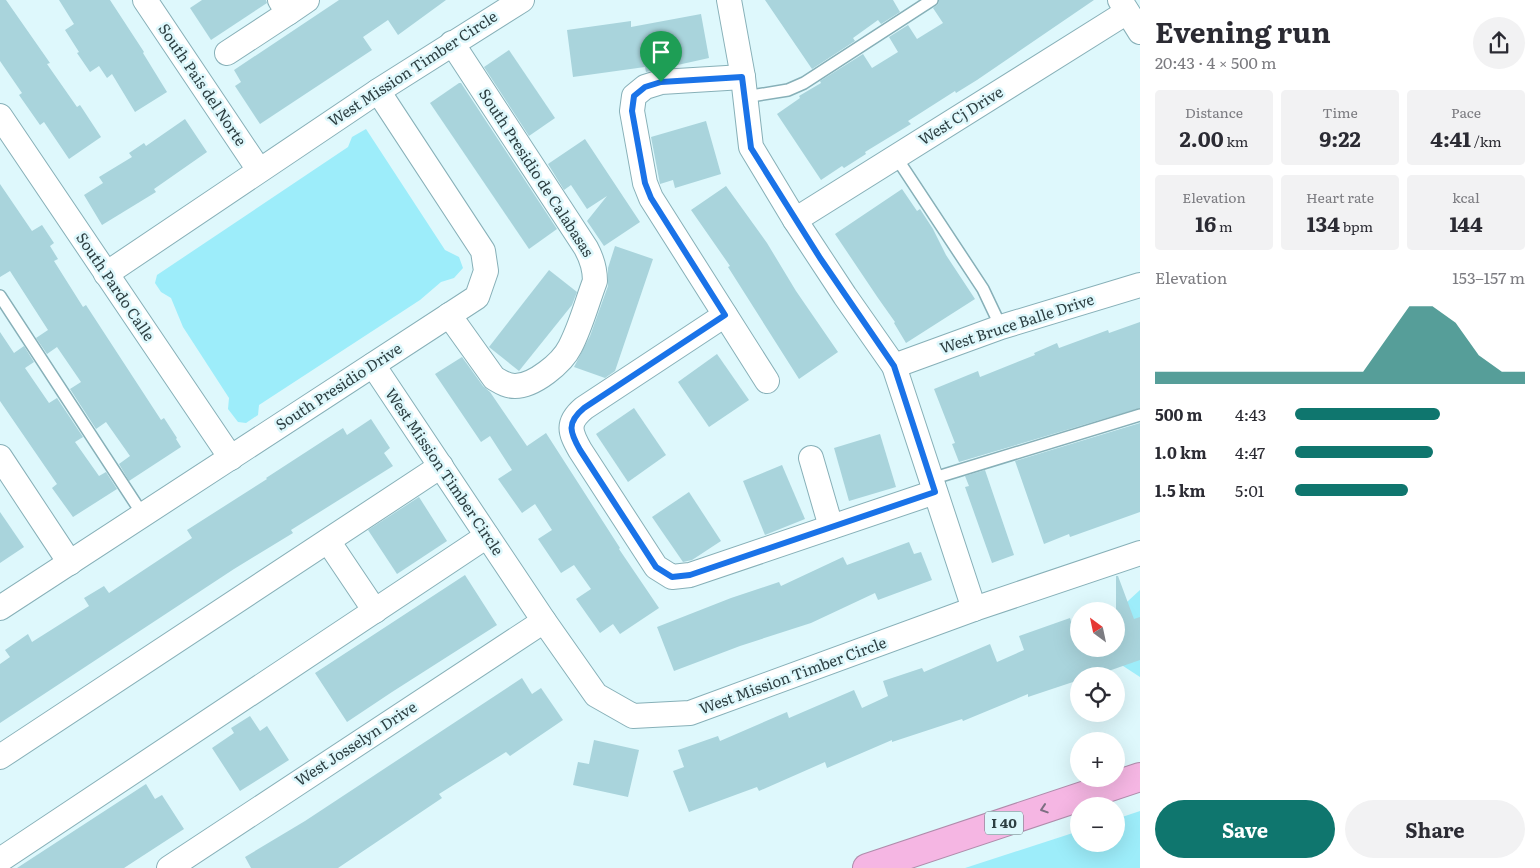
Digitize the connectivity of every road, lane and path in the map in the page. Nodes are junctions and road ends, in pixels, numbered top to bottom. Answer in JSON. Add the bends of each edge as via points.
{"nodes":[{"id":1,"x":145,"y":0,"type":"edge"},
{"id":2,"x":522,"y":0,"type":"edge"},
{"id":3,"x":729,"y":0,"type":"edge"},
{"id":4,"x":932,"y":0,"type":"edge"},
{"id":5,"x":292,"y":4,"type":"edge"},
{"id":6,"x":1124,"y":6,"type":"edge"},
{"id":7,"x":1140,"y":32,"type":"edge"},
{"id":8,"x":452,"y":43,"type":"junction"},
{"id":9,"x":228,"y":53,"type":"dead end"},
{"id":10,"x":744,"y":87,"type":"junction"},
{"id":11,"x":378,"y":91,"type":"junction"},
{"id":12,"x":0,"y":116,"type":"edge"},
{"id":13,"x":896,"y":156,"type":"junction"},
{"id":14,"x":259,"y":170,"type":"junction"},
{"id":15,"x":795,"y":220,"type":"junction"},
{"id":16,"x":106,"y":274,"type":"junction"},
{"id":17,"x":1140,"y":285,"type":"edge"},
{"id":18,"x":0,"y":296,"type":"edge"},
{"id":19,"x":449,"y":315,"type":"junction"},
{"id":20,"x":725,"y":315,"type":"junction"},
{"id":21,"x":1001,"y":327,"type":"junction"},
{"id":22,"x":373,"y":365,"type":"junction"},
{"id":23,"x":894,"y":366,"type":"junction"},
{"id":24,"x":767,"y":381,"type":"dead end"},
{"id":25,"x":1140,"y":415,"type":"edge"},
{"id":26,"x":0,"y":457,"type":"edge"},
{"id":27,"x":231,"y":458,"type":"junction"},
{"id":28,"x":812,"y":458,"type":"dead end"},
{"id":29,"x":441,"y":466,"type":"junction"},
{"id":30,"x":933,"y":485,"type":"junction"},
{"id":31,"x":143,"y":515,"type":"junction"},
{"id":32,"x":831,"y":527,"type":"junction"},
{"id":33,"x":487,"y":536,"type":"junction"},
{"id":34,"x":328,"y":541,"type":"junction"},
{"id":35,"x":1140,"y":553,"type":"edge"},
{"id":36,"x":70,"y":563,"type":"junction"},
{"id":37,"x":0,"y":608,"type":"edge"},
{"id":38,"x":974,"y":609,"type":"junction"},
{"id":39,"x":375,"y":611,"type":"junction"},
{"id":40,"x":544,"y":621,"type":"junction"},
{"id":41,"x":0,"y":757,"type":"edge"},
{"id":42,"x":1140,"y":777,"type":"edge"},
{"id":43,"x":0,"y":860,"type":"edge"},
{"id":44,"x":169,"y":868,"type":"edge"},
{"id":45,"x":867,"y":868,"type":"edge"}],
"edges":[{"from":1,"to":14,"type":"street","name":"South Pais del Norte"},
{"from":2,"to":8,"type":"street","name":"West Mission Timber Circle"},
{"from":3,"to":10,"type":"street"},
{"from":4,"to":10,"type":"lane","via":[[804,83],[788,90]]},
{"from":5,"to":9,"type":"street"},
{"from":6,"to":7,"type":"street"},
{"from":6,"to":13,"type":"street","name":"West Cj Drive"},
{"from":8,"to":11,"type":"street","name":"West Mission Timber Circle"},
{"from":8,"to":19,"type":"street","name":"South Presidio de Calabasas","via":[[586,248],[594,264],[595,281],[570,348],[557,363],[527,384],[504,384],[494,378]]},
{"from":10,"to":15,"type":"street","via":[[751,148]]},
{"from":10,"to":20,"type":"street","via":[[661,82],[645,87],[634,96],[632,111],[645,183],[651,198]]},
{"from":11,"to":14,"type":"street","name":"West Mission Timber Circle"},
{"from":11,"to":19,"type":"street","name":"South Presidio Drive","via":[[483,252],[486,271],[477,297]]},
{"from":12,"to":16,"type":"street","name":"South Pardo Calle"},
{"from":13,"to":15,"type":"street","name":"West Cj Drive"},
{"from":13,"to":21,"type":"lane","via":[[983,289]]},
{"from":14,"to":16,"type":"street","name":"West Mission Timber Circle"},
{"from":15,"to":23,"type":"street"},
{"from":16,"to":27,"type":"street","name":"South Pardo Calle"},
{"from":17,"to":21,"type":"street","name":"West Bruce Balle Drive"},
{"from":18,"to":31,"type":"lane"},
{"from":19,"to":22,"type":"street","name":"South Presidio Drive"},
{"from":20,"to":24,"type":"street"},
{"from":20,"to":32,"type":"street","via":[[584,408],[571,425],[572,435],[656,567],[672,577],[690,575]]},
{"from":21,"to":23,"type":"street","name":"West Bruce Balle Drive"},
{"from":22,"to":27,"type":"street","name":"South Presidio Drive"},
{"from":22,"to":29,"type":"street","name":"West Mission Timber Circle"},
{"from":23,"to":30,"type":"street"},
{"from":25,"to":30,"type":"lane"},
{"from":26,"to":36,"type":"street"},
{"from":27,"to":31,"type":"street","name":"South Presidio Drive"},
{"from":28,"to":32,"type":"street"},
{"from":29,"to":33,"type":"street","name":"West Mission Timber Circle"},
{"from":29,"to":34,"type":"street"},
{"from":30,"to":32,"type":"street"},
{"from":30,"to":38,"type":"street"},
{"from":31,"to":36,"type":"street","name":"South Presidio Drive"},
{"from":33,"to":39,"type":"street"},
{"from":33,"to":40,"type":"street","name":"West Mission Timber Circle"},
{"from":34,"to":39,"type":"street"},
{"from":34,"to":41,"type":"street"},
{"from":35,"to":38,"type":"street","name":"West Mission Timber Circle"},
{"from":36,"to":37,"type":"street","name":"South Presidio Drive"},
{"from":38,"to":40,"type":"street","name":"West Mission Timber Circle","via":[[690,713],[633,716],[596,695]]},
{"from":39,"to":43,"type":"street"},
{"from":40,"to":44,"type":"street","name":"West Josselyn Drive"},
{"from":42,"to":45,"type":"highway","number":"I 40","one_way":true}]}
